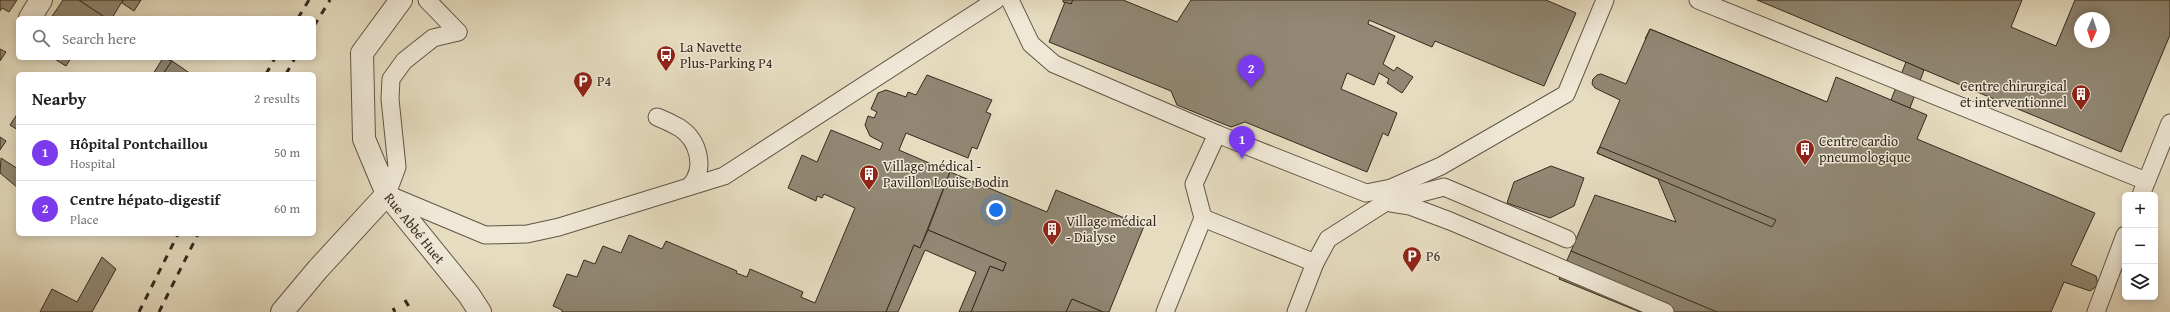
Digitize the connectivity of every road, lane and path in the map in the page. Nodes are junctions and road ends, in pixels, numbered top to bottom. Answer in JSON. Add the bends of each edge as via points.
{"nodes":[{"id":1,"x":41,"y":0,"type":"edge"},
{"id":2,"x":401,"y":0,"type":"edge"},
{"id":3,"x":427,"y":0,"type":"edge"},
{"id":4,"x":996,"y":0,"type":"edge"},
{"id":5,"x":1010,"y":0,"type":"edge"},
{"id":6,"x":1605,"y":0,"type":"edge"},
{"id":7,"x":1698,"y":0,"type":"edge"},
{"id":8,"x":31,"y":16,"type":"edge"},
{"id":9,"x":657,"y":117,"type":"dead end"},
{"id":10,"x":2170,"y":123,"type":"edge"},
{"id":11,"x":1217,"y":134,"type":"junction"},
{"id":12,"x":690,"y":186,"type":"junction"},
{"id":13,"x":2143,"y":188,"type":"edge"},
{"id":14,"x":387,"y":194,"type":"junction"},
{"id":15,"x":1386,"y":202,"type":"junction"},
{"id":16,"x":1203,"y":218,"type":"junction"},
{"id":17,"x":1567,"y":239,"type":"dead end"},
{"id":18,"x":2122,"y":243,"type":"edge"},
{"id":19,"x":1315,"y":263,"type":"junction"},
{"id":20,"x":282,"y":312,"type":"edge"},
{"id":21,"x":480,"y":312,"type":"edge"},
{"id":22,"x":1164,"y":312,"type":"edge"},
{"id":23,"x":1296,"y":312,"type":"edge"},
{"id":24,"x":1665,"y":312,"type":"edge"},
{"id":25,"x":2096,"y":312,"type":"edge"}],
"edges":[{"from":1,"to":8,"type":"street"},
{"from":2,"to":14,"type":"street","via":[[362,52],[364,139]]},
{"from":3,"to":14,"type":"lane","via":[[458,32],[433,38],[404,61],[391,79],[390,99],[397,167]]},
{"from":4,"to":12,"type":"lane","via":[[724,176]]},
{"from":5,"to":11,"type":"lane","via":[[1031,44],[1054,64]]},
{"from":6,"to":11,"type":"lane","via":[[1566,94],[1441,166],[1392,188],[1366,193]]},
{"from":7,"to":13,"type":"lane"},
{"from":9,"to":12,"type":"lane","via":[[681,129],[690,139],[700,160],[696,179]]},
{"from":10,"to":13,"type":"lane"},
{"from":11,"to":16,"type":"lane","via":[[1194,184]]},
{"from":12,"to":14,"type":"lane","via":[[558,227],[527,234],[485,235]]},
{"from":14,"to":20,"type":"street","name":"Rue Abbé Huet","via":[[318,268]]},
{"from":14,"to":21,"type":"street","name":"Rue Abbé Huet"},
{"from":15,"to":17,"type":"lane","via":[[1444,187]]},
{"from":15,"to":19,"type":"lane","via":[[1328,239]]},
{"from":15,"to":24,"type":"lane","via":[[1410,206],[1450,221]]},
{"from":16,"to":19,"type":"lane"},
{"from":16,"to":22,"type":"lane"},
{"from":18,"to":25,"type":"lane"},
{"from":19,"to":23,"type":"lane"}]}
